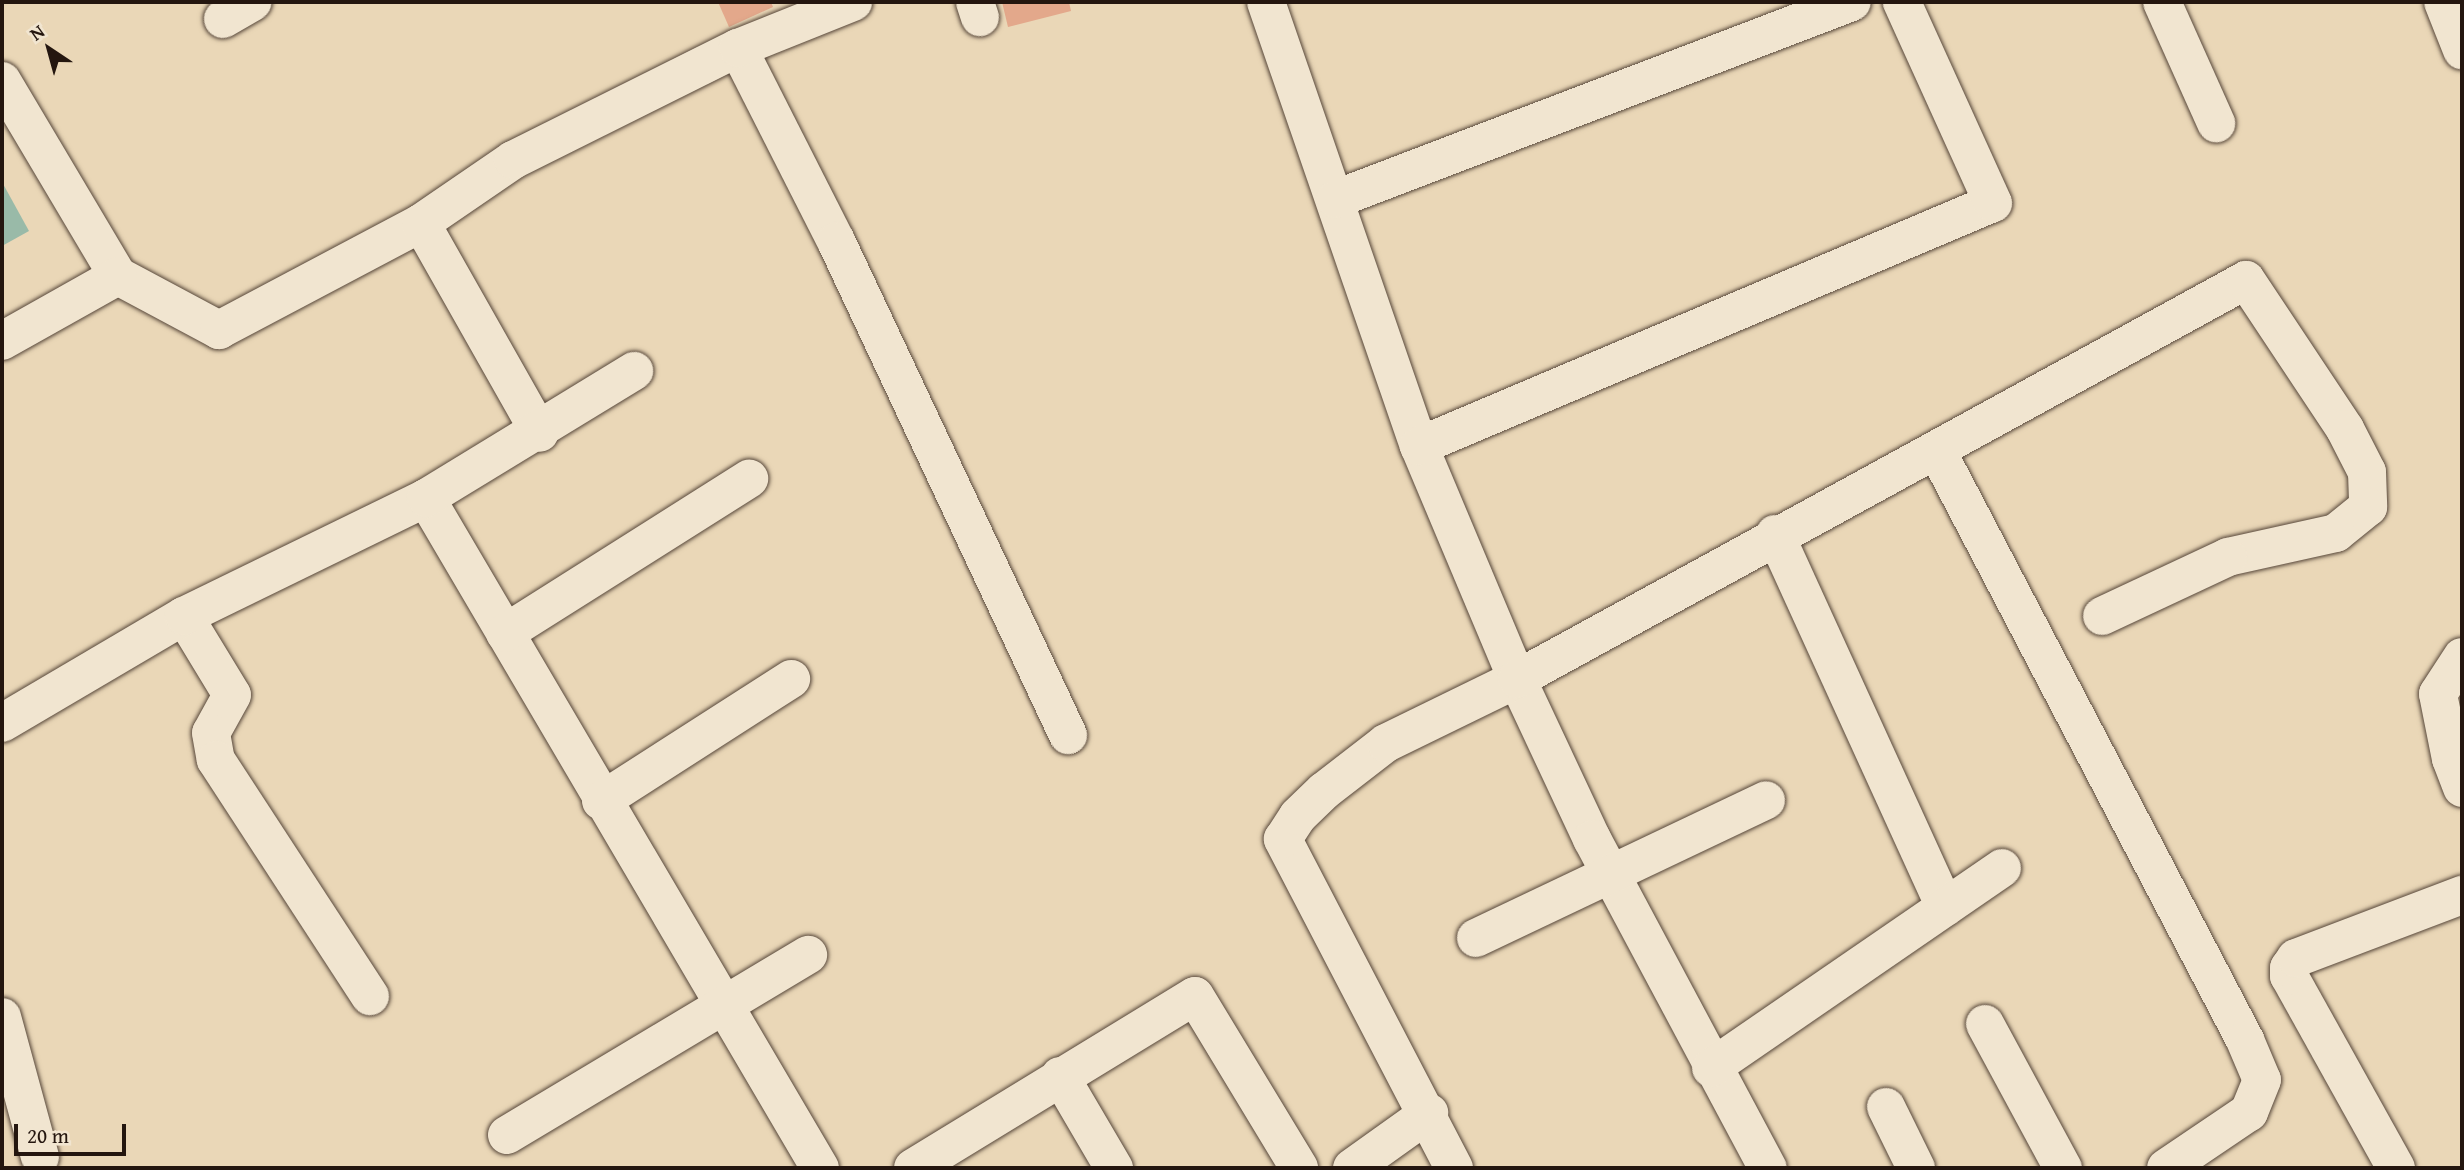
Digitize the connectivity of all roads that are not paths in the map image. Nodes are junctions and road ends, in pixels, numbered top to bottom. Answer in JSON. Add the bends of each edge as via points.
{"nodes":[{"id":1,"x":853,"y":2,"type":"edge"},
{"id":2,"x":1266,"y":2,"type":"edge"},
{"id":3,"x":1852,"y":2,"type":"edge"},
{"id":4,"x":1902,"y":2,"type":"edge"},
{"id":5,"x":2162,"y":2,"type":"edge"},
{"id":6,"x":2443,"y":2,"type":"edge"},
{"id":7,"x":738,"y":48,"type":"junction"},
{"id":8,"x":2462,"y":50,"type":"edge"},
{"id":9,"x":2,"y":81,"type":"edge"},
{"id":10,"x":2216,"y":124,"type":"dead end"},
{"id":11,"x":1336,"y":199,"type":"junction"},
{"id":12,"x":421,"y":223,"type":"junction"},
{"id":13,"x":118,"y":276,"type":"junction"},
{"id":14,"x":2,"y":341,"type":"edge"},
{"id":15,"x":634,"y":371,"type":"dead end"},
{"id":16,"x":540,"y":432,"type":"junction"},
{"id":17,"x":1419,"y":446,"type":"junction"},
{"id":18,"x":1937,"y":451,"type":"junction"},
{"id":19,"x":749,"y":480,"type":"dead end"},
{"id":20,"x":426,"y":498,"type":"junction"},
{"id":21,"x":1775,"y":534,"type":"junction"},
{"id":22,"x":184,"y":616,"type":"junction"},
{"id":23,"x":2102,"y":616,"type":"dead end"},
{"id":24,"x":505,"y":634,"type":"junction"},
{"id":25,"x":2462,"y":656,"type":"edge"},
{"id":26,"x":1517,"y":678,"type":"junction"},
{"id":27,"x":791,"y":679,"type":"dead end"},
{"id":28,"x":2,"y":723,"type":"edge"},
{"id":29,"x":1068,"y":735,"type":"dead end"},
{"id":30,"x":2462,"y":788,"type":"edge"},
{"id":31,"x":1766,"y":800,"type":"dead end"},
{"id":32,"x":601,"y":801,"type":"junction"},
{"id":33,"x":2002,"y":868,"type":"dead end"},
{"id":34,"x":1610,"y":874,"type":"junction"},
{"id":35,"x":2462,"y":895,"type":"edge"},
{"id":36,"x":1945,"y":907,"type":"junction"},
{"id":37,"x":1476,"y":938,"type":"dead end"},
{"id":38,"x":808,"y":955,"type":"dead end"},
{"id":39,"x":370,"y":996,"type":"dead end"},
{"id":40,"x":722,"y":1005,"type":"junction"},
{"id":41,"x":2,"y":1017,"type":"edge"},
{"id":42,"x":1985,"y":1024,"type":"dead end"},
{"id":43,"x":1711,"y":1068,"type":"junction"},
{"id":44,"x":1060,"y":1076,"type":"junction"},
{"id":45,"x":1886,"y":1107,"type":"dead end"},
{"id":46,"x":1429,"y":1113,"type":"junction"},
{"id":47,"x":507,"y":1135,"type":"dead end"},
{"id":48,"x":40,"y":1157,"type":"dead end"},
{"id":49,"x":820,"y":1168,"type":"edge"},
{"id":50,"x":913,"y":1168,"type":"edge"},
{"id":51,"x":1114,"y":1168,"type":"edge"},
{"id":52,"x":1299,"y":1168,"type":"edge"},
{"id":53,"x":1352,"y":1168,"type":"edge"},
{"id":54,"x":1454,"y":1168,"type":"edge"},
{"id":55,"x":1768,"y":1168,"type":"edge"},
{"id":56,"x":1916,"y":1168,"type":"edge"},
{"id":57,"x":2063,"y":1168,"type":"edge"},
{"id":58,"x":2166,"y":1168,"type":"edge"},
{"id":59,"x":2396,"y":1168,"type":"edge"}],
"edges":[{"from":1,"to":7,"type":"street"},
{"from":2,"to":11,"type":"street"},
{"from":3,"to":11,"type":"street"},
{"from":4,"to":17,"type":"street","via":[[1993,203]]},
{"from":5,"to":10,"type":"street"},
{"from":6,"to":8,"type":"street"},
{"from":7,"to":12,"type":"street","via":[[513,160]]},
{"from":7,"to":29,"type":"street","via":[[836,241]]},
{"from":9,"to":13,"type":"street"},
{"from":11,"to":17,"type":"street"},
{"from":12,"to":13,"type":"street","via":[[219,330]]},
{"from":12,"to":16,"type":"street"},
{"from":13,"to":14,"type":"street"},
{"from":15,"to":16,"type":"street"},
{"from":16,"to":20,"type":"street"},
{"from":17,"to":26,"type":"street"},
{"from":18,"to":21,"type":"street"},
{"from":18,"to":23,"type":"street","via":[[2246,280],[2345,429],[2367,472],[2368,507],[2336,533],[2228,557]]},
{"from":18,"to":58,"type":"street","via":[[2262,1080],[2249,1112]]},
{"from":19,"to":24,"type":"street"},
{"from":20,"to":22,"type":"street"},
{"from":20,"to":24,"type":"street"},
{"from":21,"to":26,"type":"street"},
{"from":21,"to":36,"type":"street"},
{"from":22,"to":28,"type":"street"},
{"from":22,"to":39,"type":"street","via":[[232,695],[211,733],[216,760]]},
{"from":24,"to":32,"type":"street"},
{"from":25,"to":30,"type":"street","via":[[2438,694]]},
{"from":26,"to":34,"type":"street"},
{"from":26,"to":46,"type":"street","via":[[1385,743],[1324,791],[1283,839],[1362,995]]},
{"from":27,"to":32,"type":"street"},
{"from":31,"to":34,"type":"street"},
{"from":32,"to":40,"type":"street"},
{"from":33,"to":36,"type":"street"},
{"from":34,"to":37,"type":"street"},
{"from":34,"to":43,"type":"street"},
{"from":35,"to":59,"type":"street","via":[[2296,958],[2289,968],[2288,976]]},
{"from":36,"to":43,"type":"street"},
{"from":38,"to":40,"type":"street"},
{"from":40,"to":47,"type":"street"},
{"from":40,"to":49,"type":"street"},
{"from":41,"to":48,"type":"street"},
{"from":42,"to":57,"type":"street"},
{"from":43,"to":55,"type":"street"},
{"from":44,"to":50,"type":"street"},
{"from":44,"to":51,"type":"street"},
{"from":44,"to":52,"type":"street","via":[[1195,996]]},
{"from":45,"to":56,"type":"street"},
{"from":46,"to":53,"type":"street"},
{"from":46,"to":54,"type":"street"}]}
